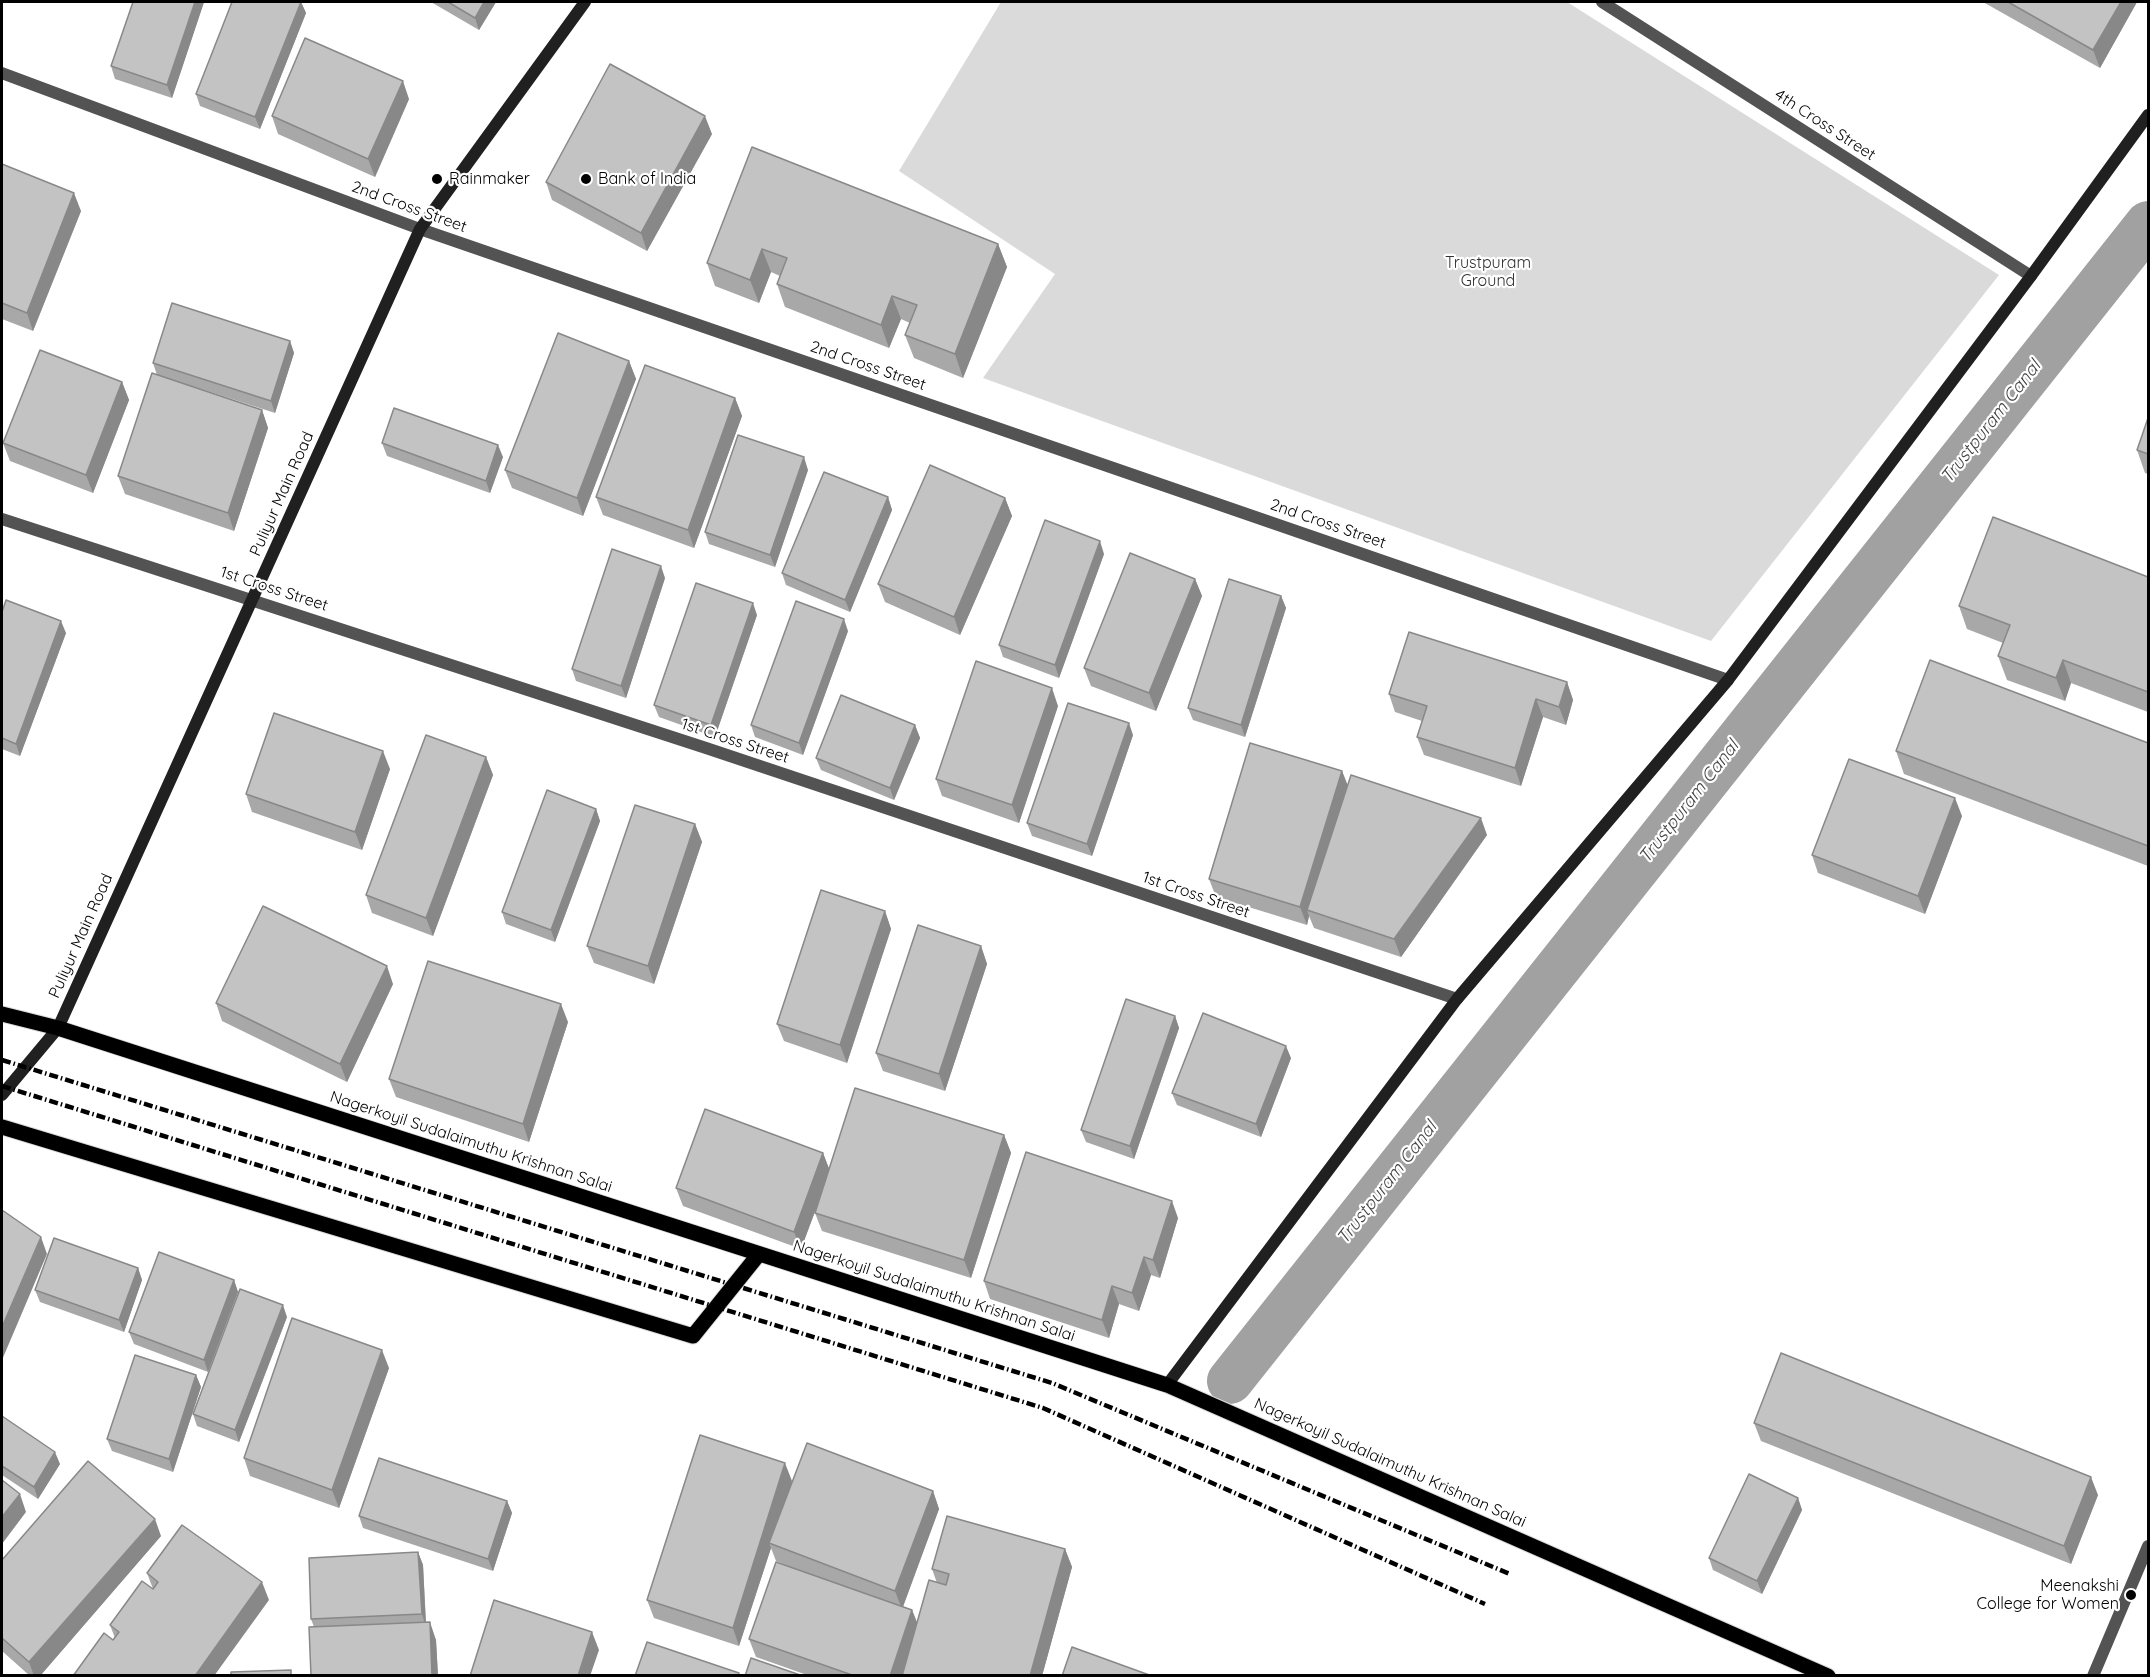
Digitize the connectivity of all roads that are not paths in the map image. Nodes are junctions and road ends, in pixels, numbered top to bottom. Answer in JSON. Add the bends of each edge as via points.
{"nodes":[{"id":1,"x":585,"y":2,"type":"edge"},
{"id":2,"x":1602,"y":2,"type":"edge"},
{"id":3,"x":2,"y":73,"type":"edge"},
{"id":4,"x":2148,"y":115,"type":"edge"},
{"id":5,"x":420,"y":229,"type":"junction"},
{"id":6,"x":2031,"y":276,"type":"junction"},
{"id":7,"x":2,"y":519,"type":"edge"},
{"id":8,"x":252,"y":599,"type":"junction"},
{"id":9,"x":1728,"y":680,"type":"junction"},
{"id":10,"x":1457,"y":999,"type":"junction"},
{"id":11,"x":2,"y":1014,"type":"edge"},
{"id":12,"x":58,"y":1028,"type":"junction"},
{"id":13,"x":2,"y":1095,"type":"edge"},
{"id":14,"x":2,"y":1127,"type":"edge"},
{"id":15,"x":759,"y":1254,"type":"junction"},
{"id":16,"x":1167,"y":1385,"type":"junction"},
{"id":17,"x":2148,"y":1546,"type":"edge"},
{"id":18,"x":1828,"y":1676,"type":"edge"},
{"id":19,"x":2093,"y":1676,"type":"edge"}],
"edges":[{"from":1,"to":5,"type":"street","name":"Puliyur Main Road"},
{"from":2,"to":6,"type":"street","name":"4th Cross Street"},
{"from":3,"to":5,"type":"street","name":"2nd Cross Street"},
{"from":4,"to":6,"type":"street"},
{"from":5,"to":8,"type":"street","name":"Puliyur Main Road"},
{"from":5,"to":9,"type":"street","name":"2nd Cross Street"},
{"from":6,"to":9,"type":"street"},
{"from":7,"to":8,"type":"street","name":"1st Cross Street"},
{"from":8,"to":10,"type":"street","name":"1st Cross Street"},
{"from":8,"to":12,"type":"street","name":"Puliyur Main Road"},
{"from":9,"to":10,"type":"street"},
{"from":10,"to":16,"type":"street"},
{"from":11,"to":12,"type":"main road","name":"Nagerkoyil Sudalaimuthu Krishnan Salai"},
{"from":12,"to":13,"type":"street","name":"Puliyur Main Road"},
{"from":12,"to":15,"type":"main road","name":"Nagerkoyil Sudalaimuthu Krishnan Salai"},
{"from":14,"to":15,"type":"main road","via":[[693,1336]]},
{"from":15,"to":16,"type":"main road","name":"Nagerkoyil Sudalaimuthu Krishnan Salai"},
{"from":16,"to":18,"type":"main road","name":"Nagerkoyil Sudalaimuthu Krishnan Salai"},
{"from":17,"to":19,"type":"street"}]}
